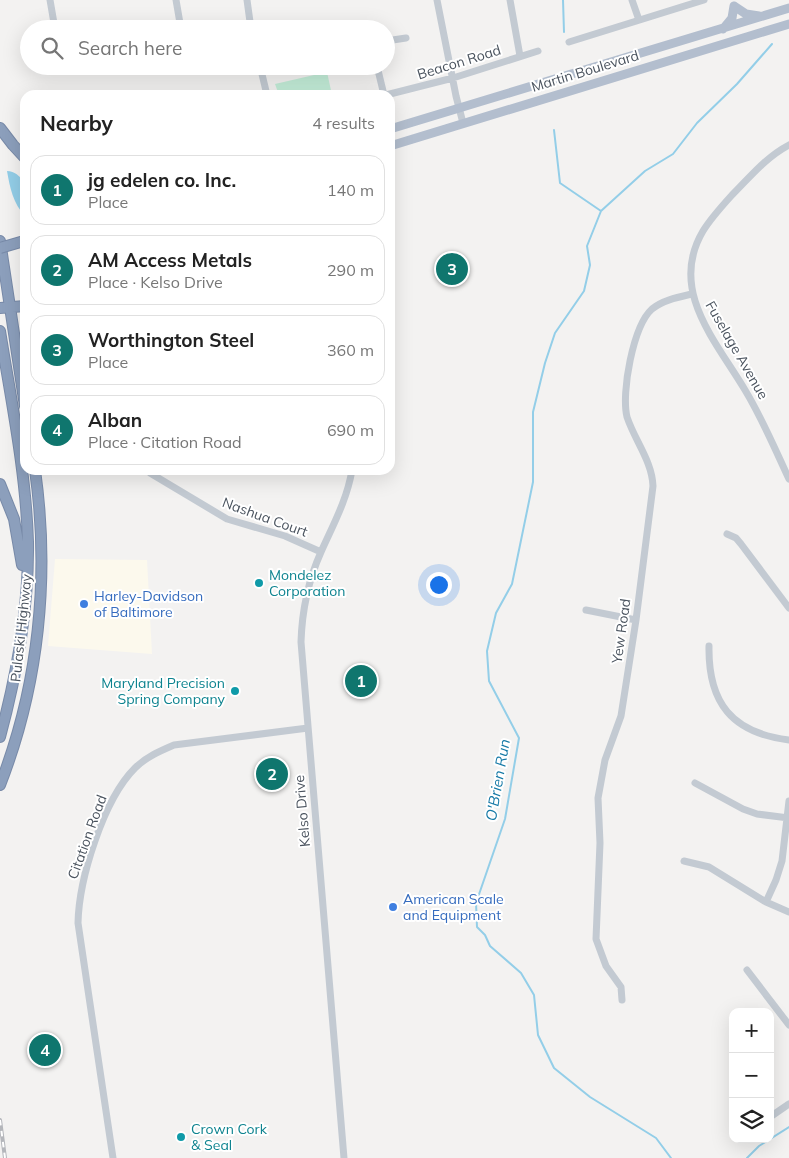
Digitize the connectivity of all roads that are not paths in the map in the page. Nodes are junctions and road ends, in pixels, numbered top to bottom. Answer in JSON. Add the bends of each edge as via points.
{"nodes":[{"id":1,"x":50,"y":0,"type":"edge"},
{"id":2,"x":176,"y":0,"type":"edge"},
{"id":3,"x":246,"y":0,"type":"edge"},
{"id":4,"x":438,"y":0,"type":"edge"},
{"id":5,"x":510,"y":0,"type":"edge"},
{"id":6,"x":632,"y":0,"type":"edge"},
{"id":7,"x":704,"y":0,"type":"edge"},
{"id":8,"x":733,"y":3,"type":"edge"},
{"id":9,"x":789,"y":8,"type":"edge"},
{"id":10,"x":763,"y":17,"type":"junction"},
{"id":11,"x":53,"y":20,"type":"edge"},
{"id":12,"x":179,"y":20,"type":"edge"},
{"id":13,"x":249,"y":20,"type":"edge"},
{"id":14,"x":639,"y":20,"type":"junction"},
{"id":15,"x":789,"y":24,"type":"edge"},
{"id":16,"x":723,"y":29,"type":"junction"},
{"id":17,"x":406,"y":38,"type":"dead end"},
{"id":18,"x":395,"y":40,"type":"edge"},
{"id":19,"x":568,"y":42,"type":"dead end"},
{"id":20,"x":538,"y":51,"type":"dead end"},
{"id":21,"x":520,"y":56,"type":"junction"},
{"id":22,"x":262,"y":75,"type":"edge"},
{"id":23,"x":380,"y":75,"type":"edge"},
{"id":24,"x":453,"y":78,"type":"junction"},
{"id":25,"x":266,"y":90,"type":"edge"},
{"id":26,"x":384,"y":90,"type":"edge"},
{"id":27,"x":395,"y":92,"type":"edge"},
{"id":28,"x":459,"y":107,"type":"junction"},
{"id":29,"x":463,"y":122,"type":"junction"},
{"id":30,"x":395,"y":127,"type":"edge"},
{"id":31,"x":0,"y":128,"type":"edge"},
{"id":32,"x":395,"y":144,"type":"edge"},
{"id":33,"x":789,"y":145,"type":"edge"},
{"id":34,"x":20,"y":153,"type":"edge"},
{"id":35,"x":0,"y":240,"type":"edge"},
{"id":36,"x":20,"y":242,"type":"edge"},
{"id":37,"x":0,"y":248,"type":"edge"},
{"id":38,"x":692,"y":294,"type":"junction"},
{"id":39,"x":20,"y":306,"type":"edge"},
{"id":40,"x":5,"y":307,"type":"edge"},
{"id":41,"x":0,"y":331,"type":"edge"},
{"id":42,"x":20,"y":381,"type":"edge"},
{"id":43,"x":20,"y":468,"type":"edge"},
{"id":44,"x":21,"y":475,"type":"edge"},
{"id":45,"x":35,"y":475,"type":"edge"},
{"id":46,"x":153,"y":475,"type":"edge"},
{"id":47,"x":351,"y":475,"type":"edge"},
{"id":48,"x":789,"y":478,"type":"edge"},
{"id":49,"x":0,"y":484,"type":"edge"},
{"id":50,"x":726,"y":534,"type":"dead end"},
{"id":51,"x":321,"y":552,"type":"junction"},
{"id":52,"x":27,"y":596,"type":"junction"},
{"id":53,"x":40,"y":600,"type":"junction"},
{"id":54,"x":789,"y":608,"type":"edge"},
{"id":55,"x":586,"y":610,"type":"dead end"},
{"id":56,"x":636,"y":620,"type":"junction"},
{"id":57,"x":709,"y":646,"type":"dead end"},
{"id":58,"x":308,"y":728,"type":"junction"},
{"id":59,"x":0,"y":737,"type":"edge"},
{"id":60,"x":789,"y":740,"type":"edge"},
{"id":61,"x":695,"y":783,"type":"dead end"},
{"id":62,"x":0,"y":785,"type":"edge"},
{"id":63,"x":789,"y":801,"type":"edge"},
{"id":64,"x":788,"y":817,"type":"edge"},
{"id":65,"x":684,"y":861,"type":"dead end"},
{"id":66,"x":766,"y":902,"type":"junction"},
{"id":67,"x":789,"y":912,"type":"edge"},
{"id":68,"x":747,"y":970,"type":"dead end"},
{"id":69,"x":622,"y":1000,"type":"dead end"},
{"id":70,"x":789,"y":1025,"type":"edge"},
{"id":71,"x":789,"y":1104,"type":"edge"},
{"id":72,"x":774,"y":1114,"type":"edge"},
{"id":73,"x":113,"y":1158,"type":"edge"},
{"id":74,"x":344,"y":1158,"type":"edge"}],
"edges":[{"from":1,"to":11,"type":"street"},
{"from":2,"to":12,"type":"street"},
{"from":3,"to":13,"type":"street"},
{"from":4,"to":24,"type":"street"},
{"from":5,"to":21,"type":"street"},
{"from":6,"to":14,"type":"street"},
{"from":7,"to":14,"type":"street"},
{"from":8,"to":10,"type":"main road","via":[[746,14]]},
{"from":8,"to":16,"type":"main road","via":[[732,18]]},
{"from":9,"to":10,"type":"main road","name":"Martin Boulevard"},
{"from":10,"to":16,"type":"main road","name":"Martin Boulevard"},
{"from":14,"to":19,"type":"street"},
{"from":15,"to":29,"type":"main road","name":"Martin Boulevard"},
{"from":16,"to":28,"type":"main road","name":"Martin Boulevard"},
{"from":17,"to":18,"type":"street"},
{"from":20,"to":21,"type":"street","name":"Beacon Road"},
{"from":21,"to":24,"type":"street","name":"Beacon Road"},
{"from":22,"to":25,"type":"street"},
{"from":23,"to":26,"type":"street"},
{"from":24,"to":27,"type":"street","name":"Beacon Road"},
{"from":24,"to":28,"type":"street"},
{"from":28,"to":29,"type":"street"},
{"from":28,"to":30,"type":"main road","name":"Martin Boulevard"},
{"from":29,"to":32,"type":"main road","name":"Martin Boulevard"},
{"from":31,"to":34,"type":"highway"},
{"from":33,"to":38,"type":"street","name":"Fuselage Avenue","via":[[766,160],[707,225],[692,263]]},
{"from":35,"to":40,"type":"highway"},
{"from":36,"to":37,"type":"highway","bridge":true},
{"from":38,"to":48,"type":"street","name":"Fuselage Avenue","via":[[702,319],[754,403]]},
{"from":38,"to":56,"type":"street","name":"Yew Road","via":[[660,304],[644,320],[638,332],[627,380],[625,409],[648,463],[653,486]]},
{"from":39,"to":40,"type":"highway"},
{"from":40,"to":42,"type":"highway"},
{"from":41,"to":43,"type":"highway","name":"Pulaski Highway"},
{"from":44,"to":52,"type":"highway","name":"Pulaski Highway","via":[[28,542]]},
{"from":45,"to":53,"type":"highway","name":"Pulaski Highway","via":[[40,528]]},
{"from":46,"to":51,"type":"street","name":"Nashua Court","via":[[227,519],[285,536]]},
{"from":47,"to":51,"type":"street","name":"Kelso Drive","via":[[343,506]]},
{"from":49,"to":52,"type":"highway","via":[[17,530]]},
{"from":50,"to":54,"type":"street","via":[[736,538]]},
{"from":51,"to":58,"type":"street","name":"Kelso Drive","via":[[309,585],[302,624]]},
{"from":52,"to":53,"type":"highway"},
{"from":52,"to":59,"type":"highway","name":"Pulaski Highway","via":[[13,686]]},
{"from":53,"to":62,"type":"highway","name":"Pulaski Highway","via":[[28,692]]},
{"from":55,"to":56,"type":"street"},
{"from":56,"to":69,"type":"street","name":"Yew Road","via":[[621,716],[605,760],[598,798],[600,843],[596,939],[606,966],[621,988]]},
{"from":57,"to":60,"type":"street","via":[[714,690],[727,712],[752,731]]},
{"from":58,"to":73,"type":"street","name":"Citation Road","via":[[174,745],[135,769],[112,801],[84,878],[78,923]]},
{"from":58,"to":74,"type":"street","name":"Kelso Drive"},
{"from":61,"to":64,"type":"street","via":[[743,809]]},
{"from":63,"to":64,"type":"street"},
{"from":64,"to":66,"type":"street","via":[[782,860]]},
{"from":65,"to":66,"type":"street","via":[[709,867]]},
{"from":66,"to":67,"type":"street"},
{"from":68,"to":70,"type":"street"},
{"from":71,"to":72,"type":"street"}]}
